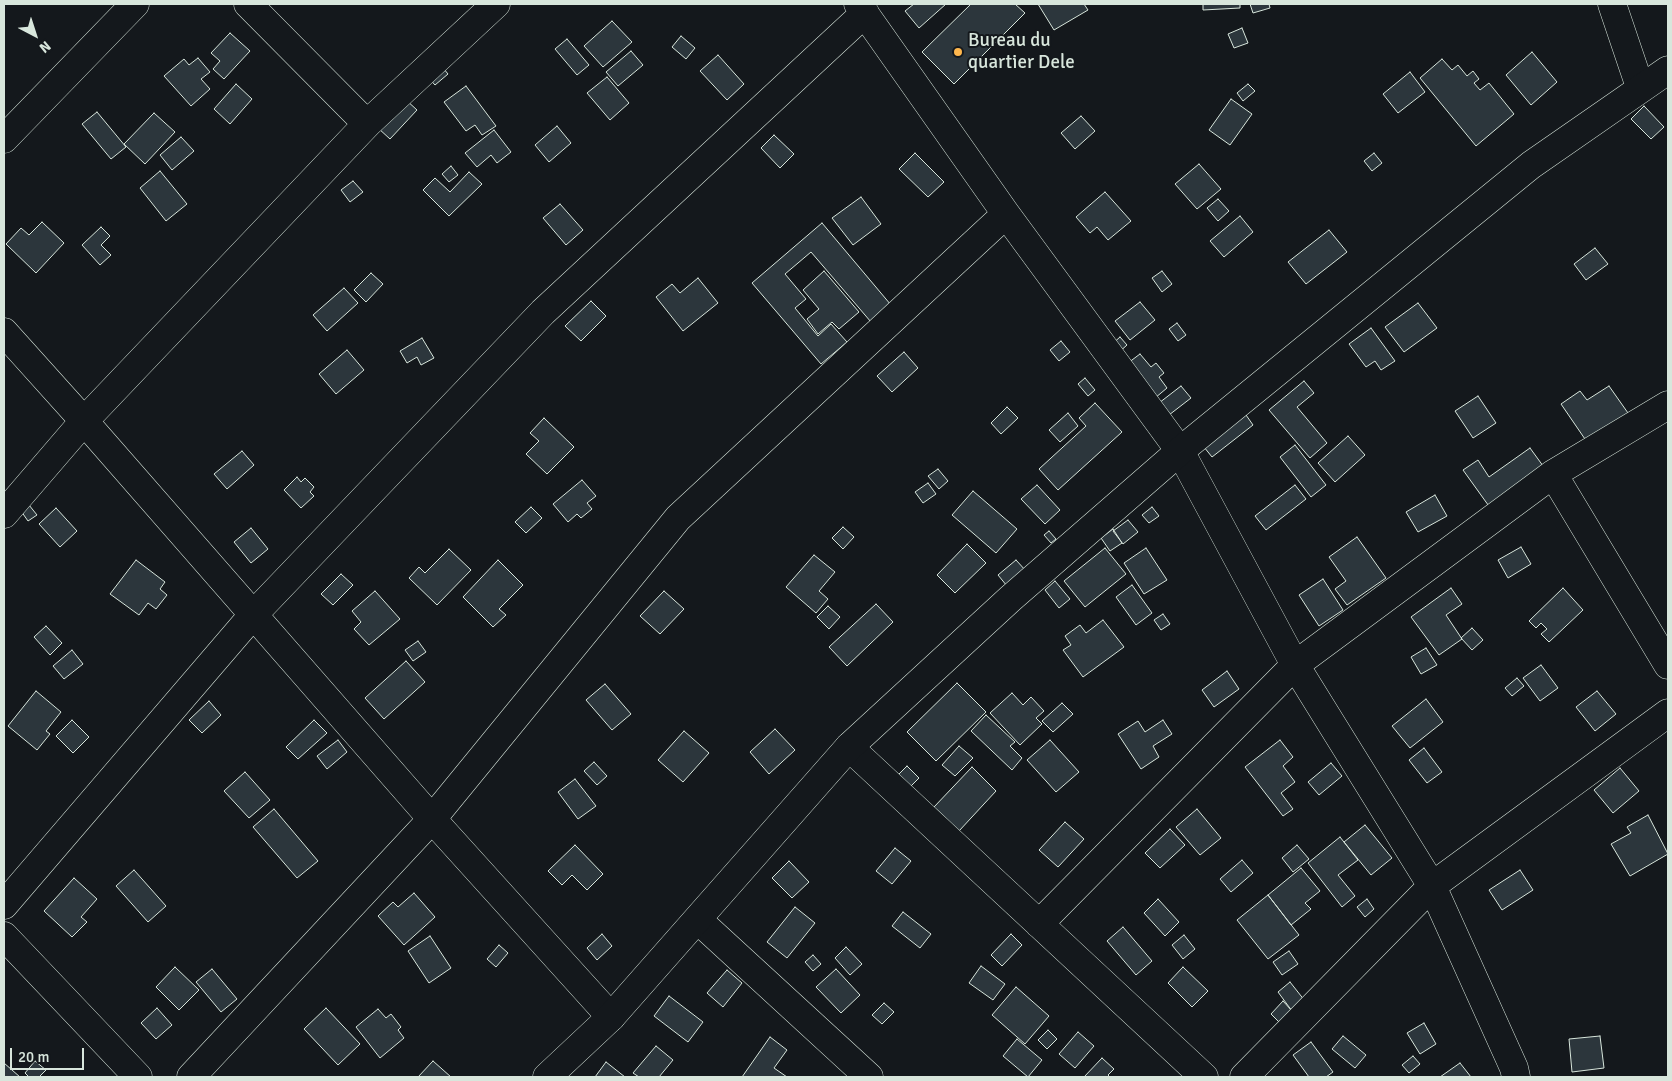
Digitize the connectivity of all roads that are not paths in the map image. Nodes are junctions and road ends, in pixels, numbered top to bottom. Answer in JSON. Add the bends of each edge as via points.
{"nodes":[{"id":1,"x":135,"y":4,"type":"edge"},
{"id":2,"x":248,"y":4,"type":"edge"},
{"id":3,"x":496,"y":4,"type":"edge"},
{"id":4,"x":1612,"y":4,"type":"edge"},
{"id":5,"x":861,"y":8,"type":"edge"},
{"id":6,"x":1668,"y":70,"type":"edge"},
{"id":7,"x":1640,"y":87,"type":"junction"},
{"id":8,"x":367,"y":124,"type":"junction"},
{"id":9,"x":4,"y":139,"type":"edge"},
{"id":10,"x":1006,"y":214,"type":"junction"},
{"id":11,"x":4,"y":332,"type":"edge"},
{"id":12,"x":1668,"y":405,"type":"edge"},
{"id":13,"x":84,"y":420,"type":"junction"},
{"id":14,"x":1180,"y":451,"type":"junction"},
{"id":15,"x":1553,"y":474,"type":"junction"},
{"id":16,"x":4,"y":514,"type":"edge"},
{"id":17,"x":252,"y":616,"type":"junction"},
{"id":18,"x":1295,"y":665,"type":"junction"},
{"id":19,"x":1668,"y":665,"type":"edge"},
{"id":20,"x":1668,"y":713,"type":"edge"},
{"id":21,"x":849,"y":747,"type":"junction"},
{"id":22,"x":432,"y":819,"type":"junction"},
{"id":23,"x":1432,"y":886,"type":"junction"},
{"id":24,"x":4,"y":905,"type":"edge"},
{"id":25,"x":698,"y":920,"type":"junction"},
{"id":26,"x":1039,"y":924,"type":"junction"},
{"id":27,"x":4,"y":936,"type":"edge"},
{"id":28,"x":611,"y":1016,"type":"junction"},
{"id":29,"x":138,"y":1077,"type":"edge"},
{"id":30,"x":190,"y":1077,"type":"edge"},
{"id":31,"x":547,"y":1077,"type":"edge"},
{"id":32,"x":869,"y":1077,"type":"edge"},
{"id":33,"x":1204,"y":1077,"type":"edge"},
{"id":34,"x":1244,"y":1077,"type":"edge"},
{"id":35,"x":1516,"y":1077,"type":"edge"}],
"edges":[{"from":1,"to":9,"type":"street"},
{"from":2,"to":8,"type":"street"},
{"from":3,"to":8,"type":"street"},
{"from":4,"to":7,"type":"street"},
{"from":5,"to":10,"type":"street"},
{"from":5,"to":17,"type":"street","via":[[543,312]]},
{"from":6,"to":7,"type":"street"},
{"from":7,"to":14,"type":"street","via":[[1531,165]]},
{"from":8,"to":13,"type":"street"},
{"from":10,"to":14,"type":"street"},
{"from":10,"to":22,"type":"street","via":[[678,518]]},
{"from":11,"to":13,"type":"street"},
{"from":12,"to":15,"type":"street"},
{"from":13,"to":16,"type":"street"},
{"from":13,"to":17,"type":"street"},
{"from":14,"to":18,"type":"street"},
{"from":14,"to":21,"type":"street","via":[[1011,598]]},
{"from":15,"to":18,"type":"street"},
{"from":15,"to":19,"type":"street"},
{"from":17,"to":22,"type":"street"},
{"from":17,"to":24,"type":"street"},
{"from":18,"to":23,"type":"street"},
{"from":18,"to":26,"type":"street"},
{"from":20,"to":23,"type":"street"},
{"from":21,"to":25,"type":"street"},
{"from":21,"to":26,"type":"street"},
{"from":22,"to":28,"type":"street"},
{"from":22,"to":30,"type":"street"},
{"from":23,"to":34,"type":"street"},
{"from":23,"to":35,"type":"street"},
{"from":25,"to":28,"type":"street"},
{"from":25,"to":32,"type":"street"},
{"from":26,"to":33,"type":"street"},
{"from":27,"to":29,"type":"street"},
{"from":28,"to":31,"type":"street"}]}
